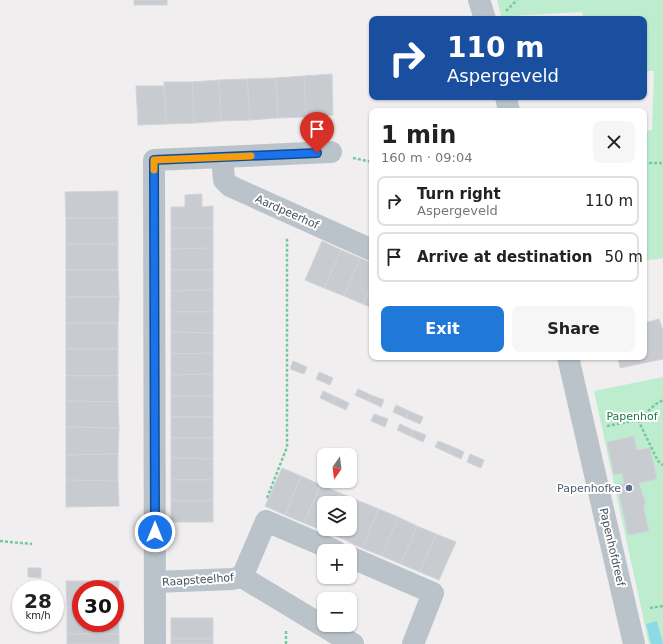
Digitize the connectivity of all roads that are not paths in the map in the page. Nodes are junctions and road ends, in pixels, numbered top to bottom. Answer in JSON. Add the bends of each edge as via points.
{"nodes":[{"id":1,"x":479,"y":0,"type":"edge"},
{"id":2,"x":484,"y":16,"type":"edge"},
{"id":3,"x":331,"y":152,"type":"dead end"},
{"id":4,"x":222,"y":157,"type":"junction"},
{"id":5,"x":369,"y":249,"type":"edge"},
{"id":6,"x":569,"y":360,"type":"edge"},
{"id":7,"x":320,"y":544,"type":"edge"},
{"id":8,"x":357,"y":560,"type":"edge"},
{"id":9,"x":242,"y":577,"type":"junction"},
{"id":10,"x":154,"y":582,"type":"junction"},
{"id":11,"x":155,"y":644,"type":"edge"},
{"id":12,"x":353,"y":644,"type":"edge"},
{"id":13,"x":413,"y":644,"type":"edge"},
{"id":14,"x":634,"y":644,"type":"edge"}],
"edges":[{"from":1,"to":2,"type":"street"},
{"from":3,"to":4,"type":"street"},
{"from":4,"to":5,"type":"street","name":"Aardpeerhof","via":[[224,180],[230,186]]},
{"from":4,"to":10,"type":"street","via":[[154,160]]},
{"from":6,"to":14,"type":"street","name":"Papenhofdreef"},
{"from":7,"to":9,"type":"street","name":"Raapsteelhof","via":[[266,521]]},
{"from":8,"to":13,"type":"street","via":[[433,593]]},
{"from":9,"to":10,"type":"street","name":"Raapsteelhof"},
{"from":9,"to":12,"type":"street","name":"Raapsteelhof"},
{"from":10,"to":11,"type":"street"}]}
